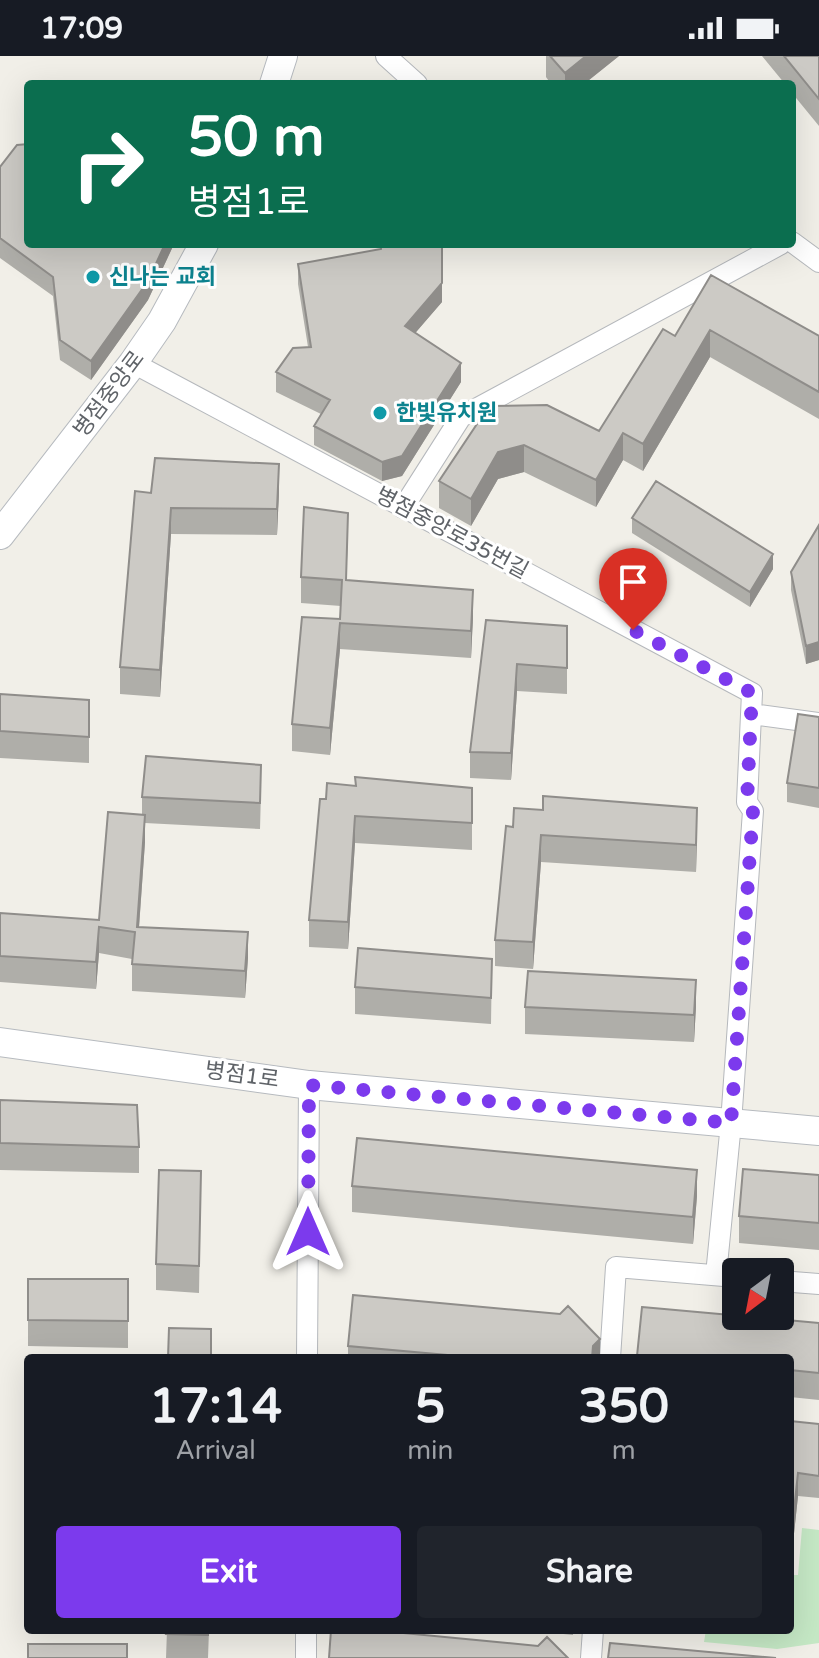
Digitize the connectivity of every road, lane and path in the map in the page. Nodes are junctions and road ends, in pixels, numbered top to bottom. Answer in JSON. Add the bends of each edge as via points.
{"nodes":[{"id":1,"x":283,"y":56,"type":"edge"},
{"id":2,"x":386,"y":56,"type":"edge"},
{"id":3,"x":275,"y":80,"type":"edge"},
{"id":4,"x":413,"y":80,"type":"edge"},
{"id":5,"x":796,"y":245,"type":"edge"},
{"id":6,"x":202,"y":248,"type":"edge"},
{"id":7,"x":774,"y":248,"type":"edge"},
{"id":8,"x":819,"y":262,"type":"edge"},
{"id":9,"x":133,"y":363,"type":"junction"},
{"id":10,"x":403,"y":508,"type":"junction"},
{"id":11,"x":0,"y":535,"type":"edge"},
{"id":12,"x":751,"y":714,"type":"junction"},
{"id":13,"x":819,"y":723,"type":"edge"},
{"id":14,"x":0,"y":1042,"type":"edge"},
{"id":15,"x":309,"y":1085,"type":"junction"},
{"id":16,"x":731,"y":1123,"type":"junction"},
{"id":17,"x":819,"y":1131,"type":"edge"},
{"id":18,"x":727,"y":1258,"type":"edge"},
{"id":19,"x":722,"y":1276,"type":"edge"},
{"id":20,"x":794,"y":1282,"type":"edge"},
{"id":21,"x":819,"y":1284,"type":"edge"},
{"id":22,"x":307,"y":1354,"type":"edge"},
{"id":23,"x":610,"y":1354,"type":"edge"},
{"id":24,"x":306,"y":1634,"type":"edge"},
{"id":25,"x":593,"y":1634,"type":"edge"},
{"id":26,"x":306,"y":1658,"type":"edge"},
{"id":27,"x":591,"y":1658,"type":"edge"}],
"edges":[{"from":1,"to":3,"type":"street"},
{"from":2,"to":4,"type":"street"},
{"from":5,"to":8,"type":"street"},
{"from":6,"to":9,"type":"street","name":"병점중앙로"},
{"from":7,"to":10,"type":"street","via":[[461,417]]},
{"from":9,"to":10,"type":"street","name":"병점중앙로35번길"},
{"from":9,"to":11,"type":"street","name":"병점중앙로"},
{"from":10,"to":12,"type":"street","name":"병점중앙로35번길","via":[[752,693]]},
{"from":12,"to":13,"type":"street"},
{"from":12,"to":16,"type":"street","via":[[747,802],[753,811]]},
{"from":14,"to":15,"type":"street","name":"병점1로"},
{"from":15,"to":16,"type":"street","name":"병점1로"},
{"from":15,"to":22,"type":"street"},
{"from":16,"to":17,"type":"street","name":"병점1로"},
{"from":16,"to":18,"type":"street"},
{"from":19,"to":23,"type":"street","via":[[616,1267]]},
{"from":20,"to":21,"type":"street"},
{"from":24,"to":26,"type":"street"},
{"from":25,"to":27,"type":"street"}]}
